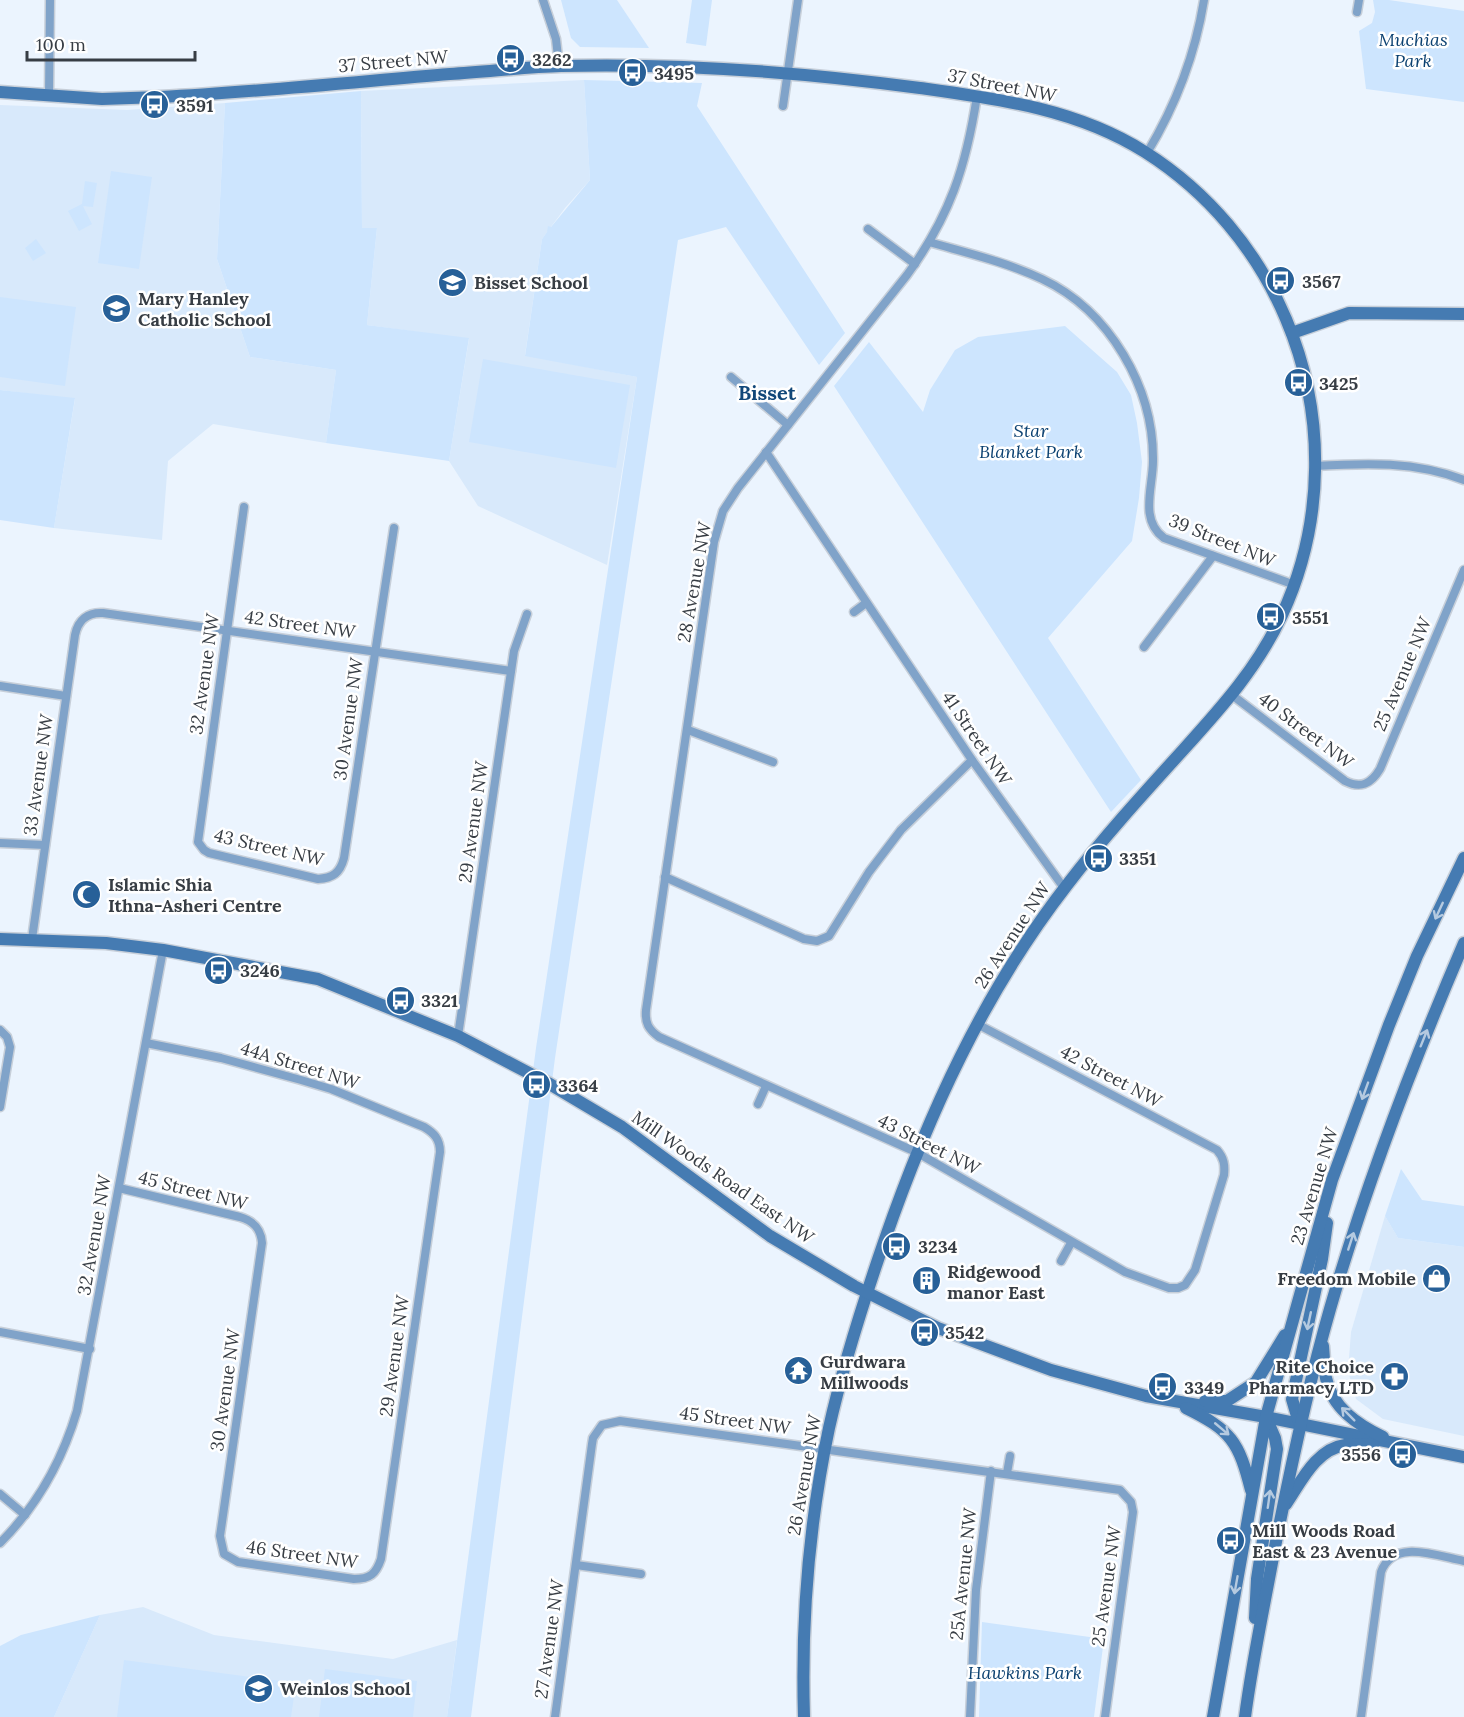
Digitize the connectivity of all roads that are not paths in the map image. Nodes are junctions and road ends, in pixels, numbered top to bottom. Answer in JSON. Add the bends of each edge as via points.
{"nodes":[{"id":1,"x":50,"y":0,"type":"edge"},
{"id":2,"x":543,"y":0,"type":"edge"},
{"id":3,"x":798,"y":0,"type":"edge"},
{"id":4,"x":1204,"y":0,"type":"edge"},
{"id":5,"x":1359,"y":0,"type":"edge"},
{"id":6,"x":1357,"y":12,"type":"dead end"},
{"id":7,"x":559,"y":66,"type":"junction"},
{"id":8,"x":789,"y":73,"type":"junction"},
{"id":9,"x":0,"y":92,"type":"edge"},
{"id":10,"x":49,"y":96,"type":"junction"},
{"id":11,"x":977,"y":96,"type":"junction"},
{"id":12,"x":783,"y":106,"type":"dead end"},
{"id":13,"x":1147,"y":153,"type":"junction"},
{"id":14,"x":868,"y":230,"type":"dead end"},
{"id":15,"x":1240,"y":238,"type":"joint"},
{"id":16,"x":929,"y":242,"type":"junction"},
{"id":17,"x":915,"y":264,"type":"junction"},
{"id":18,"x":1464,"y":311,"type":"edge"},
{"id":19,"x":1292,"y":333,"type":"junction"},
{"id":20,"x":731,"y":377,"type":"dead end"},
{"id":21,"x":788,"y":425,"type":"junction"},
{"id":22,"x":766,"y":452,"type":"junction"},
{"id":23,"x":1315,"y":466,"type":"junction"},
{"id":24,"x":1464,"y":480,"type":"edge"},
{"id":25,"x":244,"y":507,"type":"dead end"},
{"id":26,"x":394,"y":528,"type":"dead end"},
{"id":27,"x":1213,"y":556,"type":"junction"},
{"id":28,"x":1464,"y":570,"type":"edge"},
{"id":29,"x":1295,"y":585,"type":"junction"},
{"id":30,"x":866,"y":603,"type":"junction"},
{"id":31,"x":854,"y":612,"type":"dead end"},
{"id":32,"x":527,"y":614,"type":"dead end"},
{"id":33,"x":84,"y":618,"type":"joint"},
{"id":34,"x":227,"y":630,"type":"junction"},
{"id":35,"x":1144,"y":646,"type":"dead end"},
{"id":36,"x":375,"y":651,"type":"junction"},
{"id":37,"x":511,"y":671,"type":"junction"},
{"id":38,"x":0,"y":686,"type":"edge"},
{"id":39,"x":1232,"y":695,"type":"junction"},
{"id":40,"x":66,"y":696,"type":"junction"},
{"id":41,"x":688,"y":730,"type":"junction"},
{"id":42,"x":972,"y":760,"type":"junction"},
{"id":43,"x":772,"y":762,"type":"dead end"},
{"id":44,"x":1363,"y":786,"type":"joint"},
{"id":45,"x":0,"y":843,"type":"edge"},
{"id":46,"x":45,"y":845,"type":"junction"},
{"id":47,"x":200,"y":845,"type":"joint"},
{"id":48,"x":1464,"y":858,"type":"edge"},
{"id":49,"x":333,"y":876,"type":"joint"},
{"id":50,"x":665,"y":877,"type":"junction"},
{"id":51,"x":1064,"y":888,"type":"junction"},
{"id":52,"x":0,"y":939,"type":"edge"},
{"id":53,"x":32,"y":939,"type":"junction"},
{"id":54,"x":1464,"y":943,"type":"edge"},
{"id":55,"x":164,"y":950,"type":"junction"},
{"id":56,"x":977,"y":1024,"type":"junction"},
{"id":57,"x":648,"y":1028,"type":"joint"},
{"id":58,"x":0,"y":1030,"type":"edge"},
{"id":59,"x":458,"y":1036,"type":"junction"},
{"id":60,"x":146,"y":1043,"type":"junction"},
{"id":61,"x":766,"y":1086,"type":"junction"},
{"id":62,"x":758,"y":1104,"type":"dead end"},
{"id":63,"x":0,"y":1107,"type":"edge"},
{"id":64,"x":438,"y":1138,"type":"joint"},
{"id":65,"x":916,"y":1152,"type":"junction"},
{"id":66,"x":1332,"y":1180,"type":"junction"},
{"id":67,"x":119,"y":1188,"type":"junction"},
{"id":68,"x":257,"y":1226,"type":"joint"},
{"id":69,"x":1071,"y":1243,"type":"junction"},
{"id":70,"x":1061,"y":1261,"type":"dead end"},
{"id":71,"x":1185,"y":1285,"type":"joint"},
{"id":72,"x":867,"y":1293,"type":"junction"},
{"id":73,"x":1295,"y":1316,"type":"junction"},
{"id":74,"x":0,"y":1332,"type":"edge"},
{"id":75,"x":1322,"y":1337,"type":"junction"},
{"id":76,"x":90,"y":1349,"type":"junction"},
{"id":77,"x":1171,"y":1401,"type":"junction"},
{"id":78,"x":1266,"y":1417,"type":"junction"},
{"id":79,"x":1299,"y":1424,"type":"junction"},
{"id":80,"x":602,"y":1425,"type":"joint"},
{"id":81,"x":1397,"y":1444,"type":"junction"},
{"id":82,"x":825,"y":1449,"type":"junction"},
{"id":83,"x":1010,"y":1456,"type":"dead end"},
{"id":84,"x":1464,"y":1457,"type":"edge"},
{"id":85,"x":991,"y":1471,"type":"junction"},
{"id":86,"x":1007,"y":1473,"type":"junction"},
{"id":87,"x":0,"y":1494,"type":"edge"},
{"id":88,"x":1128,"y":1497,"type":"joint"},
{"id":89,"x":1250,"y":1506,"type":"junction"},
{"id":90,"x":1282,"y":1510,"type":"junction"},
{"id":91,"x":25,"y":1515,"type":"junction"},
{"id":92,"x":0,"y":1543,"type":"edge"},
{"id":93,"x":228,"y":1557,"type":"joint"},
{"id":94,"x":1464,"y":1561,"type":"edge"},
{"id":95,"x":576,"y":1565,"type":"junction"},
{"id":96,"x":641,"y":1574,"type":"dead end"},
{"id":97,"x":372,"y":1576,"type":"joint"},
{"id":98,"x":1253,"y":1661,"type":"junction"},
{"id":99,"x":555,"y":1717,"type":"edge"},
{"id":100,"x":804,"y":1717,"type":"edge"},
{"id":101,"x":970,"y":1717,"type":"edge"},
{"id":102,"x":1105,"y":1717,"type":"edge"},
{"id":103,"x":1213,"y":1717,"type":"edge"},
{"id":104,"x":1245,"y":1717,"type":"edge"},
{"id":105,"x":1361,"y":1717,"type":"edge"}],
"edges":[{"from":1,"to":10,"type":"street"},
{"from":2,"to":7,"type":"street","via":[[556,39]]},
{"from":3,"to":8,"type":"street"},
{"from":4,"to":13,"type":"street","via":[[1187,74]]},
{"from":5,"to":6,"type":"street"},
{"from":7,"to":8,"type":"street","name":"37 Street NW","via":[[687,66]]},
{"from":7,"to":10,"type":"street","name":"37 Street NW","via":[[198,95],[102,99]]},
{"from":8,"to":11,"type":"street","name":"37 Street NW"},
{"from":8,"to":12,"type":"street"},
{"from":9,"to":10,"type":"street","name":"37 Street NW"},
{"from":11,"to":13,"type":"street","name":"37 Street NW","via":[[1057,112]]},
{"from":11,"to":16,"type":"street","name":"28 Avenue NW","via":[[966,159]]},
{"from":13,"to":15,"type":"street","name":"37 Street NW","via":[[1201,195]]},
{"from":14,"to":17,"type":"street"},
{"from":15,"to":19,"type":"street","name":"26 Avenue NW","via":[[1269,283]]},
{"from":16,"to":17,"type":"street","name":"28 Avenue NW"},
{"from":16,"to":27,"type":"street","name":"39 Street NW","via":[[1044,280],[1071,297],[1104,328],[1131,368],[1150,422],[1154,459],[1149,511],[1153,528],[1164,538]]},
{"from":17,"to":21,"type":"street","name":"28 Avenue NW"},
{"from":18,"to":19,"type":"street","via":[[1348,313]]},
{"from":19,"to":23,"type":"street","name":"26 Avenue NW","via":[[1312,408]]},
{"from":20,"to":21,"type":"street"},
{"from":21,"to":22,"type":"street","name":"28 Avenue NW"},
{"from":22,"to":30,"type":"street","name":"41 Street NW"},
{"from":22,"to":41,"type":"street","name":"28 Avenue NW","via":[[723,511],[716,530]]},
{"from":23,"to":24,"type":"street","via":[[1386,463]]},
{"from":23,"to":29,"type":"street","name":"26 Avenue NW","via":[[1311,520]]},
{"from":25,"to":34,"type":"street","name":"32 Avenue NW"},
{"from":26,"to":36,"type":"street","name":"30 Avenue NW"},
{"from":27,"to":29,"type":"street","name":"39 Street NW"},
{"from":27,"to":35,"type":"street"},
{"from":28,"to":44,"type":"street","name":"25 Avenue NW","via":[[1380,770]]},
{"from":29,"to":39,"type":"street","name":"26 Avenue NW","via":[[1268,642]]},
{"from":30,"to":31,"type":"street"},
{"from":30,"to":42,"type":"street","name":"41 Street NW"},
{"from":32,"to":37,"type":"street","name":"29 Avenue NW"},
{"from":33,"to":34,"type":"street","name":"42 Street NW","via":[[103,613]]},
{"from":33,"to":40,"type":"street","name":"33 Avenue NW","via":[[77,628]]},
{"from":34,"to":36,"type":"street","name":"42 Street NW"},
{"from":34,"to":47,"type":"street","name":"32 Avenue NW","via":[[197,835]]},
{"from":36,"to":37,"type":"street","name":"42 Street NW"},
{"from":36,"to":49,"type":"street","name":"30 Avenue NW","via":[[344,858]]},
{"from":37,"to":59,"type":"street","name":"29 Avenue NW"},
{"from":38,"to":40,"type":"street"},
{"from":39,"to":44,"type":"street","name":"40 Street NW","via":[[1345,781]]},
{"from":39,"to":51,"type":"street","name":"26 Avenue NW"},
{"from":40,"to":46,"type":"street","name":"33 Avenue NW"},
{"from":41,"to":43,"type":"street"},
{"from":41,"to":50,"type":"street","name":"28 Avenue NW"},
{"from":42,"to":50,"type":"street","via":[[900,830],[834,930],[823,940],[804,939]]},
{"from":42,"to":51,"type":"street","name":"41 Street NW"},
{"from":45,"to":46,"type":"street"},
{"from":46,"to":53,"type":"street","name":"33 Avenue NW"},
{"from":47,"to":49,"type":"street","name":"43 Street NW","via":[[209,853],[318,879]]},
{"from":48,"to":66,"type":"street","name":"23 Avenue NW","one_way":true,"via":[[1417,956]]},
{"from":50,"to":57,"type":"street","name":"28 Avenue NW","via":[[645,1010]]},
{"from":51,"to":56,"type":"street","name":"26 Avenue NW"},
{"from":52,"to":53,"type":"street","name":"Mill Woods Road East NW"},
{"from":53,"to":55,"type":"street","name":"Mill Woods Road East NW"},
{"from":75,"to":54,"type":"street","one_way":true,"via":[[1394,1113]]},
{"from":55,"to":59,"type":"street","name":"Mill Woods Road East NW","via":[[318,979]]},
{"from":55,"to":60,"type":"street","name":"32 Avenue NW"},
{"from":56,"to":65,"type":"street","name":"26 Avenue NW"},
{"from":56,"to":71,"type":"street","name":"42 Street NW","via":[[1217,1150],[1224,1162],[1224,1175],[1195,1270]]},
{"from":57,"to":61,"type":"street","name":"43 Street NW","via":[[659,1037]]},
{"from":58,"to":63,"type":"street","via":[[10,1047]]},
{"from":59,"to":72,"type":"street","name":"Mill Woods Road East NW","via":[[622,1127],[770,1236]]},
{"from":60,"to":64,"type":"street","name":"44A Street NW","via":[[246,1064],[331,1089],[424,1127]]},
{"from":60,"to":67,"type":"street","name":"32 Avenue NW"},
{"from":61,"to":62,"type":"street"},
{"from":61,"to":65,"type":"street","name":"43 Street NW"},
{"from":64,"to":97,"type":"street","name":"29 Avenue NW","via":[[440,1152],[381,1559]]},
{"from":65,"to":69,"type":"street","name":"43 Street NW"},
{"from":65,"to":72,"type":"street","name":"26 Avenue NW"},
{"from":66,"to":73,"type":"street","name":"23 Avenue NW"},
{"from":66,"to":79,"type":"street","one_way":true,"via":[[1322,1260],[1292,1400]]},
{"from":67,"to":68,"type":"street","name":"45 Street NW","via":[[240,1217]]},
{"from":67,"to":76,"type":"street","name":"32 Avenue NW"},
{"from":68,"to":93,"type":"street","name":"30 Avenue NW","via":[[262,1243],[220,1536],[221,1549]]},
{"from":69,"to":70,"type":"street"},
{"from":69,"to":71,"type":"street","name":"43 Street NW","via":[[1140,1279],[1169,1288]]},
{"from":72,"to":77,"type":"street","name":"Mill Woods Road East NW","via":[[938,1328],[1022,1360]]},
{"from":72,"to":82,"type":"street","name":"26 Avenue NW"},
{"from":73,"to":77,"type":"street","via":[[1256,1382],[1227,1401]]},
{"from":73,"to":78,"type":"street","name":"23 Avenue NW"},
{"from":74,"to":76,"type":"street"},
{"from":75,"to":79,"type":"street"},
{"from":81,"to":75,"type":"street","one_way":true,"via":[[1360,1426],[1340,1405],[1326,1380]]},
{"from":76,"to":91,"type":"street","name":"32 Avenue NW","via":[[71,1431],[54,1471]]},
{"from":77,"to":78,"type":"street","name":"Mill Woods Road East NW"},
{"from":77,"to":89,"type":"street","one_way":true,"via":[[1209,1419],[1227,1433],[1239,1450],[1251,1491]]},
{"from":78,"to":79,"type":"street","name":"Mill Woods Road East NW"},
{"from":78,"to":89,"type":"street","name":"23 Avenue NW"},
{"from":98,"to":78,"type":"street","one_way":true,"via":[[1257,1579],[1276,1449]]},
{"from":79,"to":81,"type":"street","name":"Mill Woods Road East NW"},
{"from":79,"to":90,"type":"street"},
{"from":80,"to":82,"type":"street","name":"45 Street NW","via":[[620,1421]]},
{"from":80,"to":95,"type":"street","name":"27 Avenue NW","via":[[592,1444]]},
{"from":81,"to":84,"type":"street","name":"Mill Woods Road East NW"},
{"from":81,"to":90,"type":"street","via":[[1345,1445],[1328,1450]]},
{"from":82,"to":85,"type":"street","name":"45 Street NW"},
{"from":82,"to":100,"type":"street","name":"26 Avenue NW","via":[[806,1589]]},
{"from":83,"to":86,"type":"street"},
{"from":85,"to":86,"type":"street","name":"45 Street NW"},
{"from":85,"to":101,"type":"street","name":"25A Avenue NW","via":[[976,1590]]},
{"from":86,"to":88,"type":"street","name":"45 Street NW","via":[[1115,1488]]},
{"from":87,"to":91,"type":"street"},
{"from":88,"to":102,"type":"street","name":"25 Avenue NW","via":[[1133,1512]]},
{"from":89,"to":103,"type":"street","name":"23 Avenue NW","one_way":true},
{"from":90,"to":98,"type":"street"},
{"from":91,"to":92,"type":"street","name":"32 Avenue NW"},
{"from":93,"to":97,"type":"street","name":"46 Street NW","via":[[238,1562],[354,1579]]},
{"from":94,"to":105,"type":"street","via":[[1413,1551],[1392,1555],[1383,1564]]},
{"from":95,"to":96,"type":"street","name":"27 Avenue NW"},
{"from":95,"to":99,"type":"street","name":"27 Avenue NW"},
{"from":98,"to":104,"type":"street"}]}
